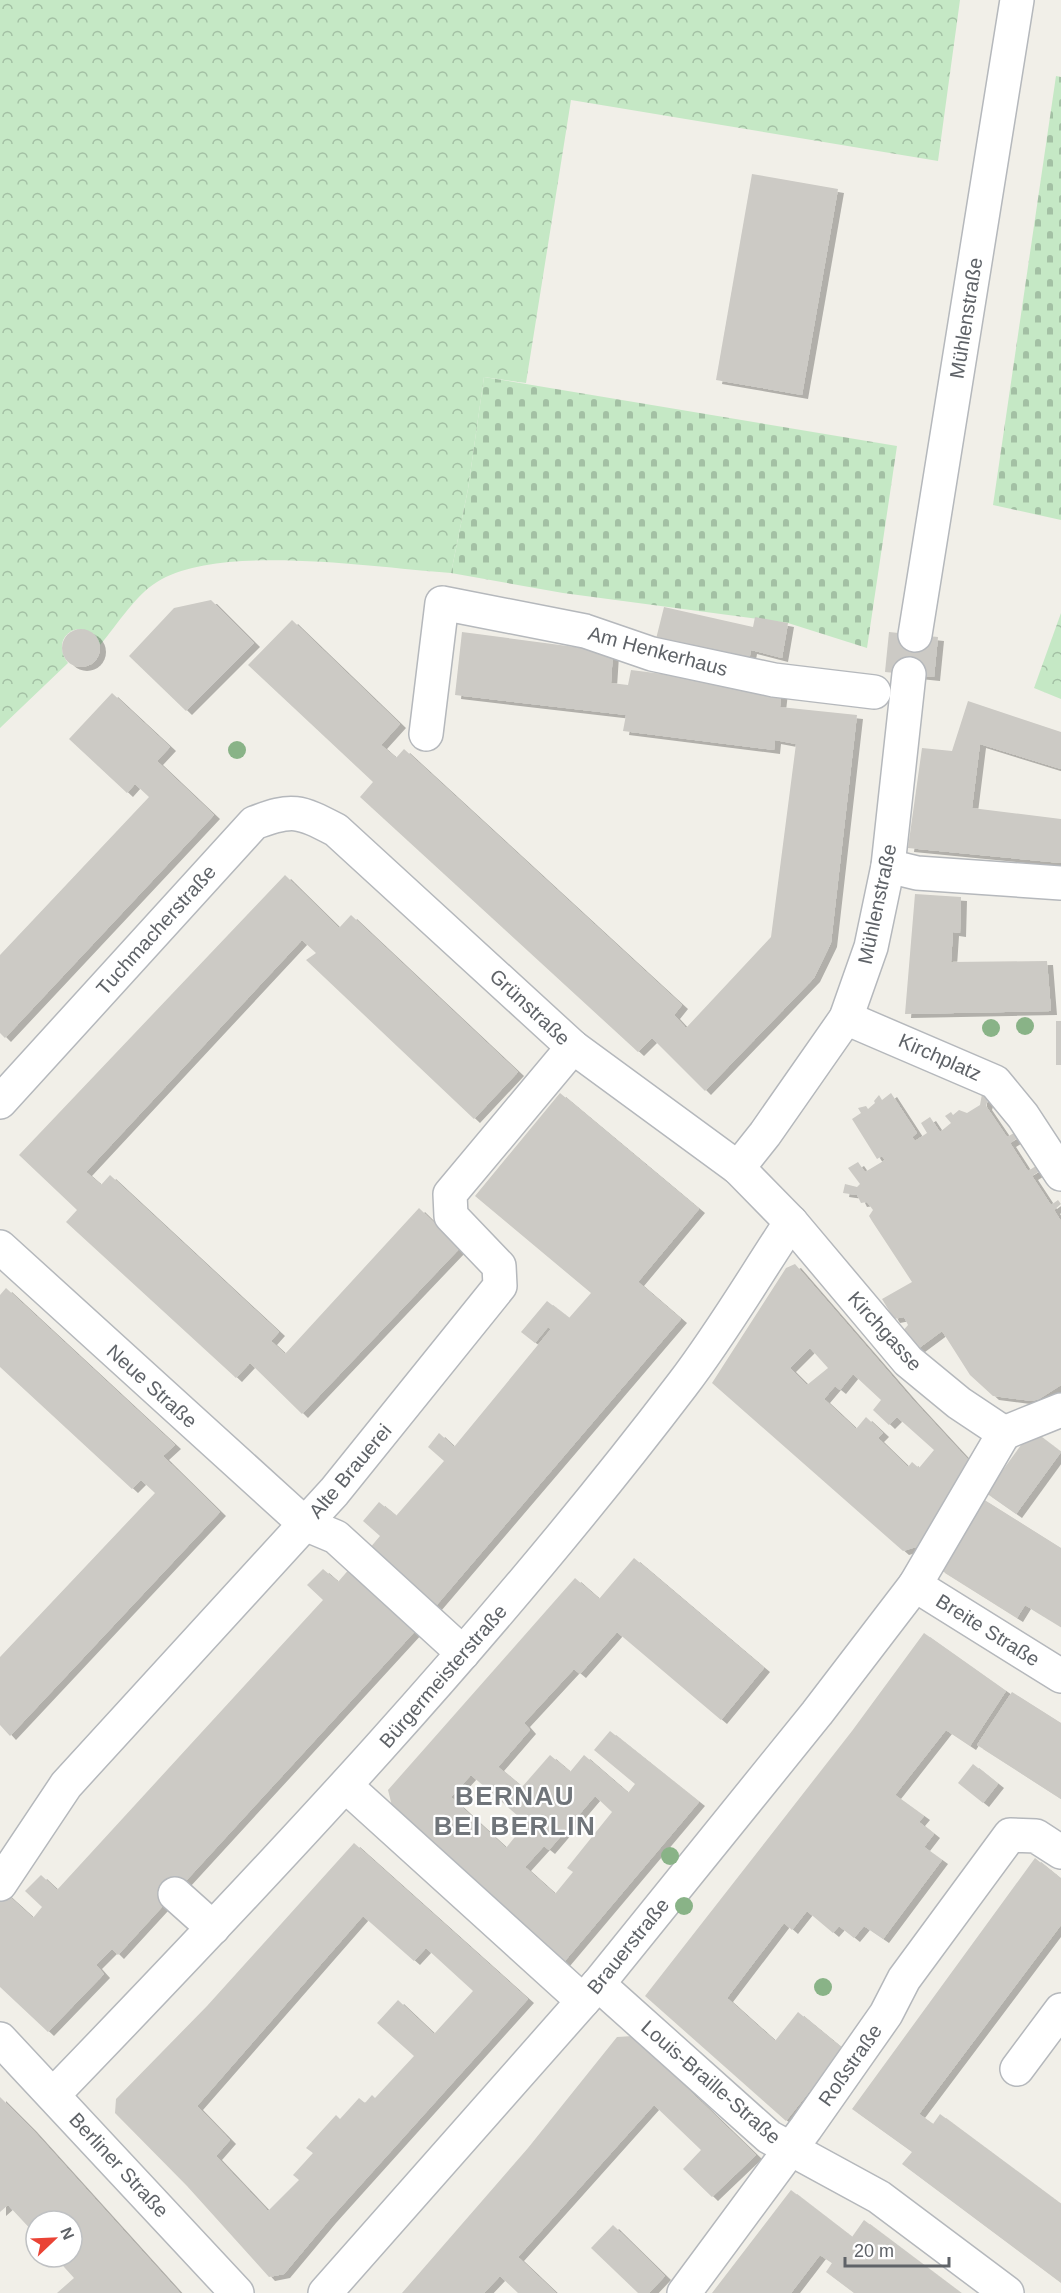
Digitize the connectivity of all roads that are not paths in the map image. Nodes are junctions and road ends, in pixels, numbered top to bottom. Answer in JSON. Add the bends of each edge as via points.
{"nodes":[{"id":1,"x":1017,"y":0,"type":"edge"},
{"id":2,"x":915,"y":635,"type":"dead end"},
{"id":3,"x":909,"y":674,"type":"dead end"},
{"id":4,"x":874,"y":692,"type":"dead end"},
{"id":5,"x":426,"y":734,"type":"dead end"},
{"id":6,"x":336,"y":830,"type":"joint"},
{"id":7,"x":888,"y":866,"type":"junction"},
{"id":8,"x":1061,"y":883,"type":"edge"},
{"id":9,"x":846,"y":1018,"type":"junction"},
{"id":10,"x":573,"y":1047,"type":"junction"},
{"id":11,"x":0,"y":1101,"type":"edge"},
{"id":12,"x":738,"y":1168,"type":"junction"},
{"id":13,"x":1061,"y":1174,"type":"edge"},
{"id":14,"x":791,"y":1222,"type":"junction"},
{"id":15,"x":0,"y":1247,"type":"edge"},
{"id":16,"x":1061,"y":1410,"type":"edge"},
{"id":17,"x":1004,"y":1433,"type":"junction"},
{"id":18,"x":304,"y":1524,"type":"junction"},
{"id":19,"x":915,"y":1585,"type":"junction"},
{"id":20,"x":463,"y":1653,"type":"junction"},
{"id":21,"x":1061,"y":1676,"type":"edge"},
{"id":22,"x":347,"y":1787,"type":"junction"},
{"id":23,"x":1061,"y":1852,"type":"edge"},
{"id":24,"x":0,"y":1884,"type":"edge"},
{"id":25,"x":175,"y":1894,"type":"dead end"},
{"id":26,"x":213,"y":1928,"type":"junction"},
{"id":27,"x":591,"y":1993,"type":"junction"},
{"id":28,"x":1061,"y":2010,"type":"edge"},
{"id":29,"x":0,"y":2039,"type":"edge"},
{"id":30,"x":1017,"y":2069,"type":"dead end"},
{"id":31,"x":53,"y":2095,"type":"junction"},
{"id":32,"x":790,"y":2148,"type":"junction"},
{"id":33,"x":237,"y":2293,"type":"edge"},
{"id":34,"x":325,"y":2293,"type":"edge"},
{"id":35,"x":684,"y":2293,"type":"edge"},
{"id":36,"x":1007,"y":2293,"type":"edge"}],
"edges":[{"from":1,"to":2,"type":"street","name":"Mühlenstraße"},
{"from":3,"to":7,"type":"street","name":"Mühlenstraße"},
{"from":4,"to":5,"type":"street","name":"Am Henkerhaus","via":[[774,680],[652,654],[585,631],[442,603]]},
{"from":6,"to":10,"type":"street","name":"Grünstraße"},
{"from":6,"to":11,"type":"street","name":"Tuchmacherstraße","via":[[305,813],[281,813],[254,823]]},
{"from":7,"to":8,"type":"street","via":[[917,873]]},
{"from":7,"to":9,"type":"street","name":"Mühlenstraße","via":[[871,947]]},
{"from":9,"to":12,"type":"street","name":"Mühlenstraße"},
{"from":9,"to":13,"type":"street","name":"Kirchplatz","via":[[995,1082]]},
{"from":10,"to":12,"type":"street","name":"Grünstraße"},
{"from":10,"to":18,"type":"street","name":"Alte Brauerei","via":[[450,1194],[451,1216],[499,1266],[500,1286]]},
{"from":12,"to":14,"type":"street","name":"Kirchgasse"},
{"from":14,"to":17,"type":"street","name":"Kirchgasse","via":[[908,1361]]},
{"from":14,"to":20,"type":"street","name":"Bürgermeisterstraße","via":[[684,1382]]},
{"from":15,"to":18,"type":"street","name":"Neue Straße"},
{"from":16,"to":17,"type":"street"},
{"from":17,"to":19,"type":"street","name":"Brauerstraße"},
{"from":18,"to":20,"type":"street","via":[[336,1537]]},
{"from":18,"to":24,"type":"street","name":"Alte Brauerei","via":[[66,1785]]},
{"from":19,"to":21,"type":"street","name":"Breite Straße"},
{"from":19,"to":27,"type":"street","name":"Brauerstraße"},
{"from":20,"to":22,"type":"street","name":"Bürgermeisterstraße"},
{"from":22,"to":26,"type":"street","name":"Bürgermeisterstraße"},
{"from":22,"to":27,"type":"street","name":"Louis-Braille-Straße"},
{"from":23,"to":32,"type":"street","name":"Roßstraße","via":[[1036,1836],[1010,1835],[904,1979],[886,2014]]},
{"from":25,"to":26,"type":"street"},
{"from":26,"to":31,"type":"street","name":"Bürgermeisterstraße"},
{"from":27,"to":32,"type":"street","name":"Louis-Braille-Straße","via":[[769,2137]]},
{"from":27,"to":34,"type":"street","name":"Brauerstraße"},
{"from":28,"to":30,"type":"street"},
{"from":29,"to":31,"type":"street","name":"Berliner Straße"},
{"from":31,"to":33,"type":"street","name":"Berliner Straße"},
{"from":32,"to":35,"type":"street","name":"Roßstraße"},
{"from":32,"to":36,"type":"street","name":"Louis-Braille-Straße","via":[[879,2197]]}]}
